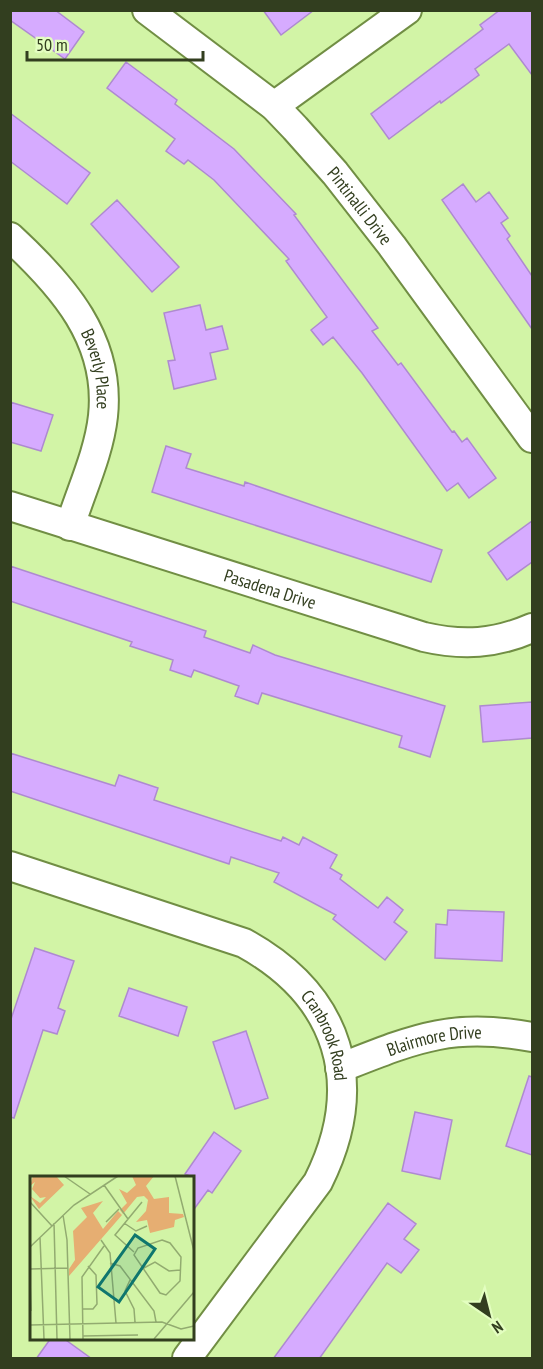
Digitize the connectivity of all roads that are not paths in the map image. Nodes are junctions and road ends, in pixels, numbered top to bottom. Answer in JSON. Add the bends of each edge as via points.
{"nodes":[{"id":1,"x":147,"y":10,"type":"edge"},
{"id":2,"x":407,"y":10,"type":"edge"},
{"id":3,"x":274,"y":106,"type":"junction"},
{"id":4,"x":10,"y":237,"type":"edge"},
{"id":5,"x":532,"y":438,"type":"edge"},
{"id":6,"x":10,"y":506,"type":"edge"},
{"id":7,"x":70,"y":526,"type":"junction"},
{"id":8,"x":532,"y":628,"type":"edge"},
{"id":9,"x":10,"y":866,"type":"edge"},
{"id":10,"x":532,"y":1037,"type":"edge"},
{"id":11,"x":340,"y":1068,"type":"junction"},
{"id":12,"x":187,"y":1359,"type":"edge"}],
"edges":[{"from":1,"to":3,"type":"street","name":"Pintinalli Drive"},
{"from":2,"to":3,"type":"street"},
{"from":3,"to":5,"type":"street","name":"Pintinalli Drive","via":[[378,228]]},
{"from":4,"to":7,"type":"street","name":"Beverly Place","via":[[74,305],[99,356],[104,385],[103,417]]},
{"from":6,"to":7,"type":"street","name":"Pasadena Drive"},
{"from":7,"to":8,"type":"street","name":"Pasadena Drive","via":[[453,644],[481,644]]},
{"from":9,"to":11,"type":"street","name":"Cranbrook Road","via":[[244,943],[269,957],[294,977],[314,1002],[331,1032]]},
{"from":10,"to":11,"type":"street","name":"Blairmore Drive","via":[[470,1030],[432,1035]]},
{"from":11,"to":12,"type":"street","name":"Cranbrook Road","via":[[341,1123],[333,1153],[318,1182]]}]}
